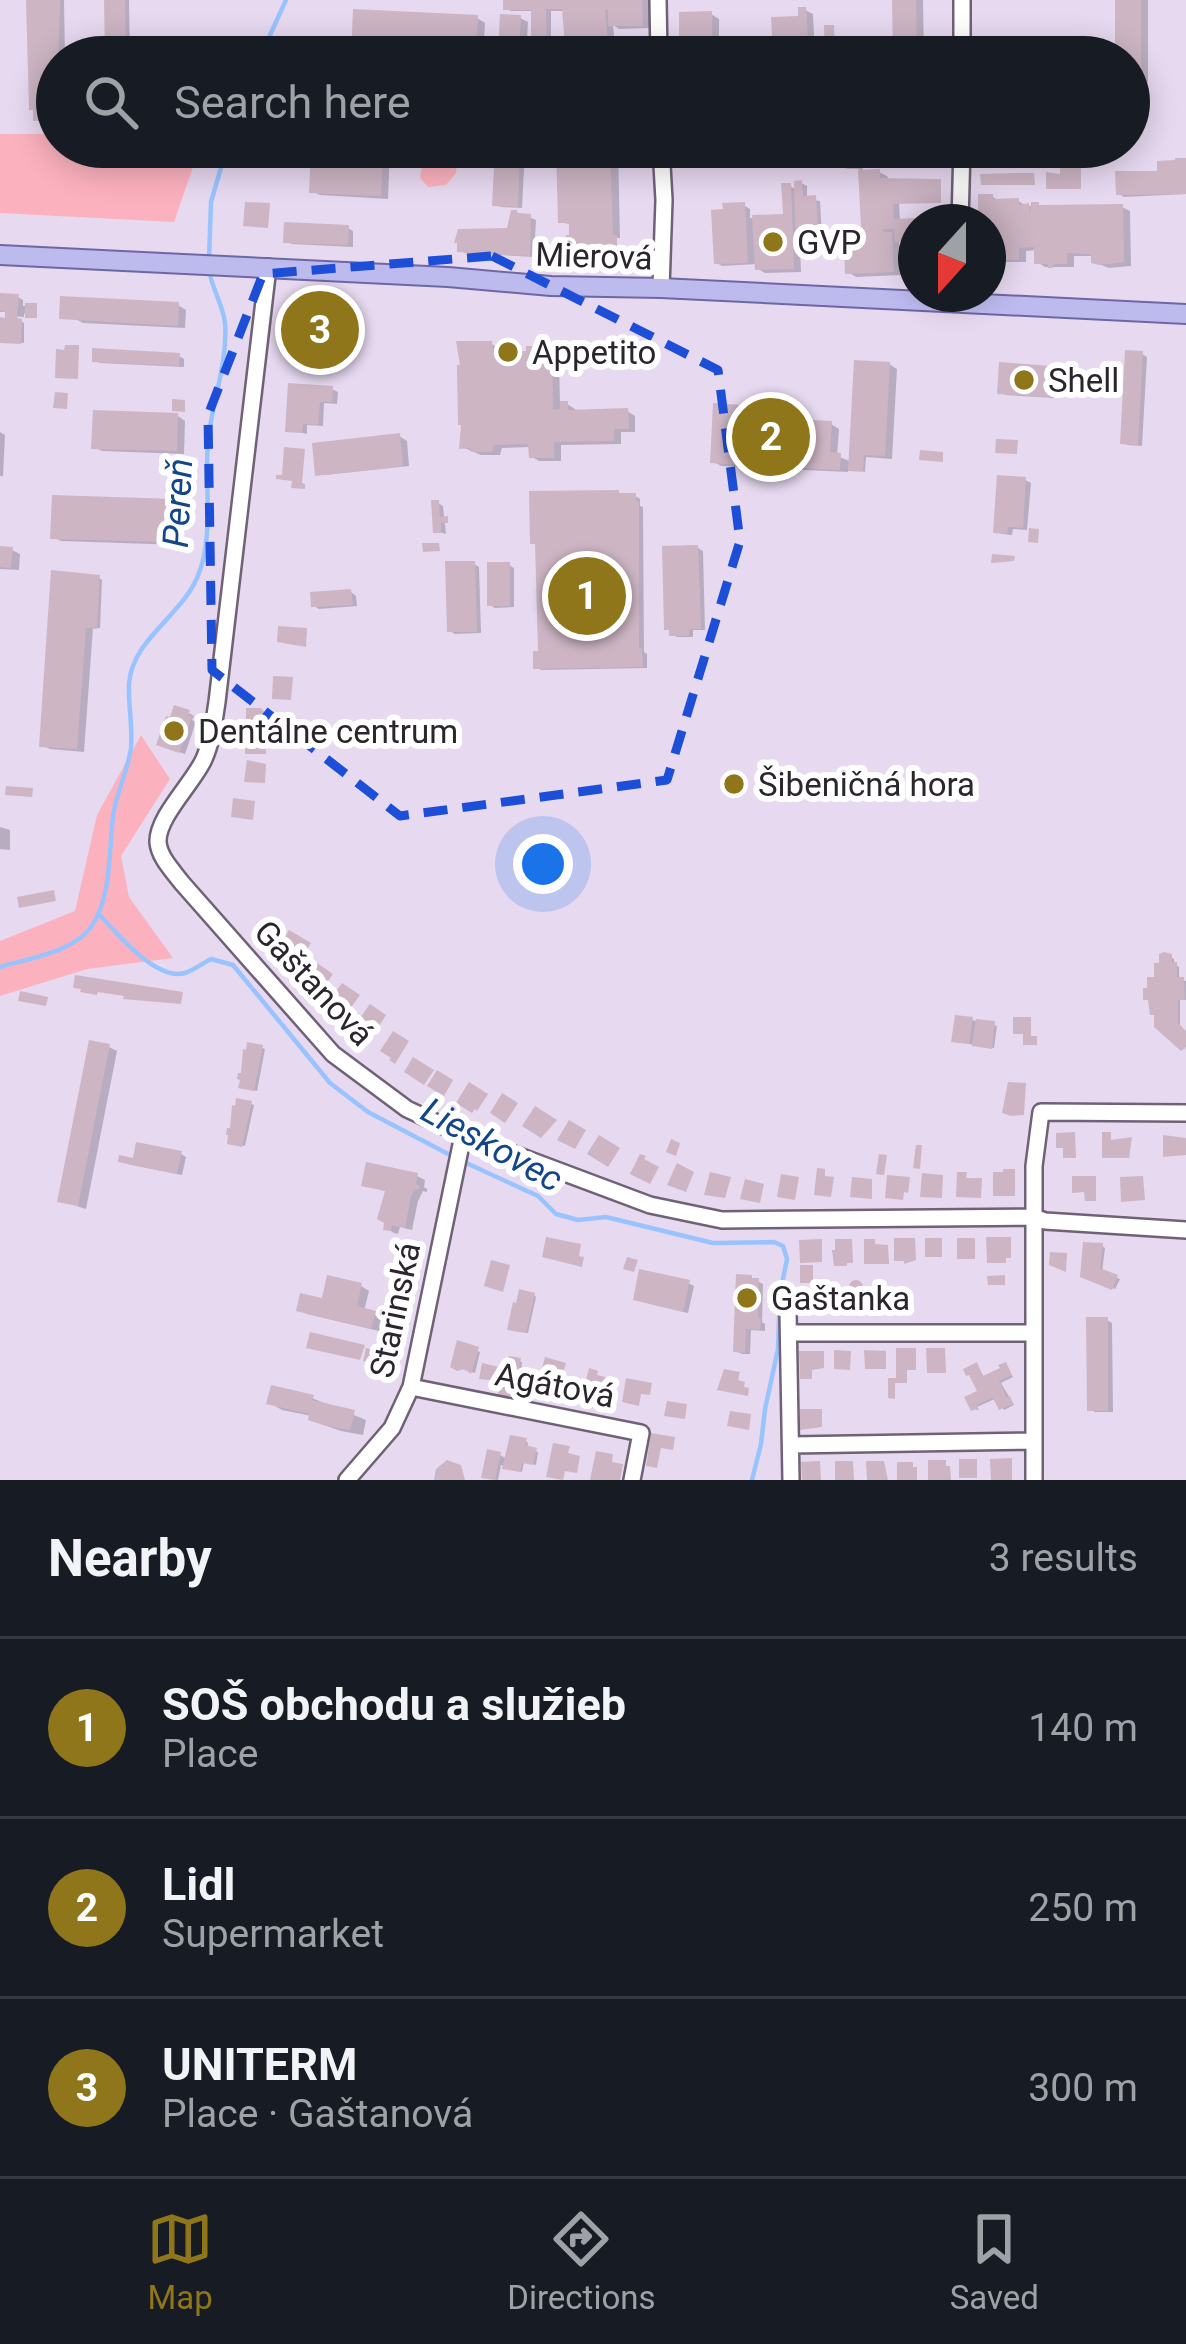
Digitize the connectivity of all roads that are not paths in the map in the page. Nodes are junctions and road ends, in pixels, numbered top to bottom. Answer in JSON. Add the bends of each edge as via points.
{"nodes":[{"id":1,"x":658,"y":0,"type":"edge"},
{"id":2,"x":962,"y":0,"type":"edge"},
{"id":3,"x":659,"y":36,"type":"edge"},
{"id":4,"x":962,"y":36,"type":"edge"},
{"id":5,"x":662,"y":168,"type":"edge"},
{"id":6,"x":962,"y":168,"type":"edge"},
{"id":7,"x":961,"y":204,"type":"edge"},
{"id":8,"x":0,"y":255,"type":"edge"},
{"id":9,"x":268,"y":267,"type":"junction"},
{"id":10,"x":661,"y":288,"type":"junction"},
{"id":11,"x":898,"y":297,"type":"edge"},
{"id":12,"x":1006,"y":302,"type":"edge"},
{"id":13,"x":1186,"y":314,"type":"edge"},
{"id":14,"x":1186,"y":1113,"type":"edge"},
{"id":15,"x":463,"y":1135,"type":"junction"},
{"id":16,"x":1034,"y":1217,"type":"junction"},
{"id":17,"x":1186,"y":1230,"type":"edge"},
{"id":18,"x":788,"y":1312,"type":"dead end"},
{"id":19,"x":789,"y":1333,"type":"junction"},
{"id":20,"x":1033,"y":1333,"type":"junction"},
{"id":21,"x":410,"y":1387,"type":"junction"},
{"id":22,"x":1034,"y":1441,"type":"junction"},
{"id":23,"x":791,"y":1445,"type":"junction"},
{"id":24,"x":347,"y":1480,"type":"edge"},
{"id":25,"x":632,"y":1480,"type":"edge"},
{"id":26,"x":791,"y":1480,"type":"edge"},
{"id":27,"x":1034,"y":1480,"type":"edge"}],
"edges":[{"from":1,"to":3,"type":"street"},
{"from":2,"to":4,"type":"street"},
{"from":5,"to":10,"type":"street"},
{"from":6,"to":7,"type":"street"},
{"from":8,"to":9,"type":"main road","name":"Mierová"},
{"from":9,"to":10,"type":"main road","name":"Mierová"},
{"from":9,"to":15,"type":"street","name":"Gaštanová","via":[[218,702],[204,759],[160,827],[161,854],[333,1054],[407,1109]]},
{"from":10,"to":11,"type":"main road","name":"Mierová"},
{"from":12,"to":13,"type":"main road","name":"Mierová"},
{"from":14,"to":16,"type":"street","via":[[1041,1112]]},
{"from":15,"to":16,"type":"street","name":"Gaštanová","via":[[650,1204],[722,1220]]},
{"from":15,"to":21,"type":"street","name":"Starinská"},
{"from":16,"to":17,"type":"street","name":"Gaštanová"},
{"from":16,"to":20,"type":"street"},
{"from":18,"to":19,"type":"street"},
{"from":19,"to":20,"type":"street"},
{"from":19,"to":23,"type":"street"},
{"from":20,"to":22,"type":"street"},
{"from":21,"to":24,"type":"street","name":"Starinská","via":[[392,1428]]},
{"from":21,"to":25,"type":"street","name":"Agátová","via":[[640,1432]]},
{"from":22,"to":23,"type":"street"},
{"from":22,"to":27,"type":"street"},
{"from":23,"to":26,"type":"street"}]}
